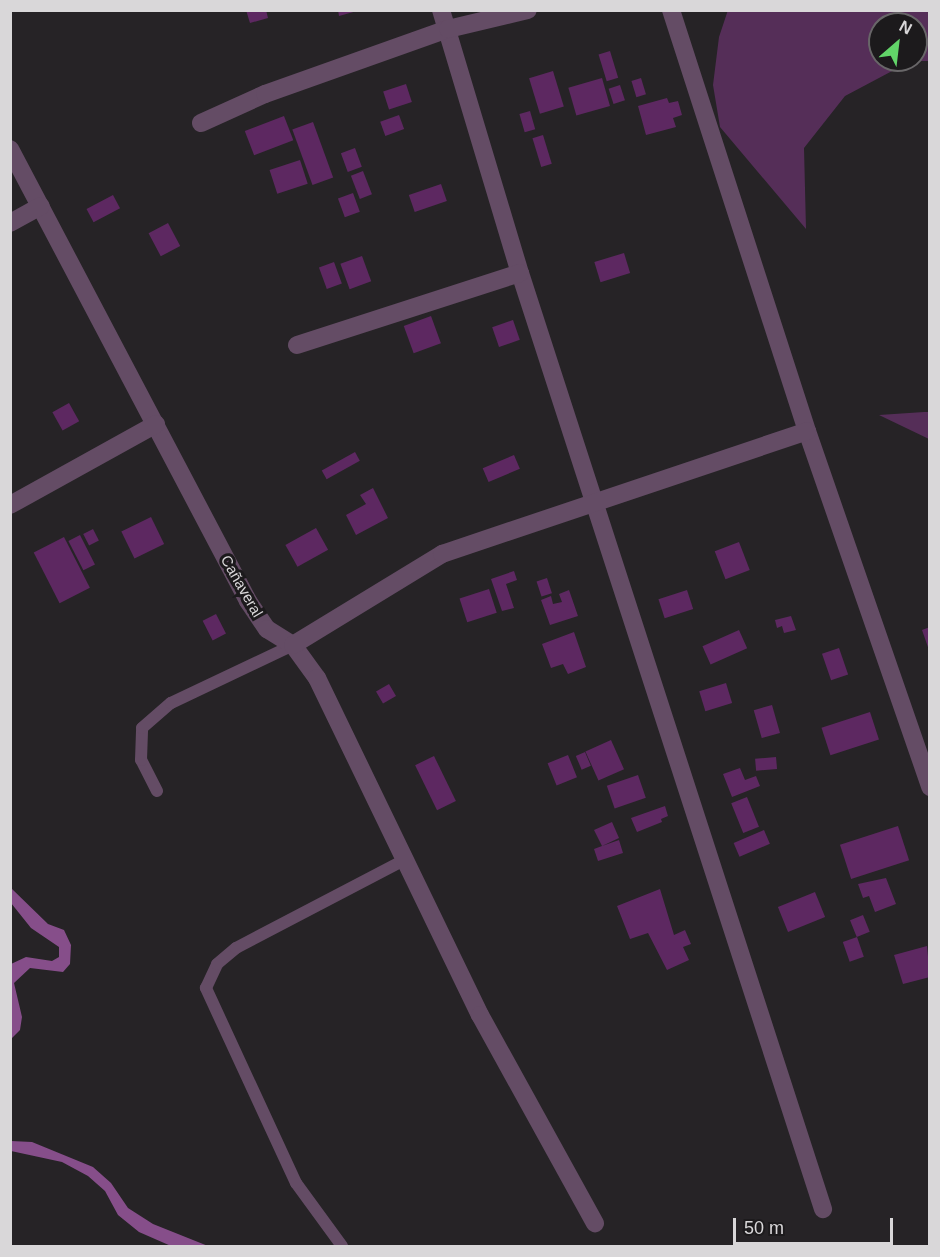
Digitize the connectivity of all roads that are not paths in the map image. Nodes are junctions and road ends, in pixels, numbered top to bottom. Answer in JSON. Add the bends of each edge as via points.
{"nodes":[{"id":1,"x":441,"y":10,"type":"edge"},
{"id":2,"x":528,"y":10,"type":"edge"},
{"id":3,"x":671,"y":10,"type":"edge"},
{"id":4,"x":448,"y":29,"type":"junction"},
{"id":5,"x":201,"y":123,"type":"dead end"},
{"id":6,"x":10,"y":149,"type":"edge"},
{"id":7,"x":41,"y":206,"type":"junction"},
{"id":8,"x":10,"y":223,"type":"edge"},
{"id":9,"x":520,"y":273,"type":"junction"},
{"id":10,"x":297,"y":345,"type":"dead end"},
{"id":11,"x":156,"y":424,"type":"junction"},
{"id":12,"x":807,"y":431,"type":"junction"},
{"id":13,"x":594,"y":501,"type":"junction"},
{"id":14,"x":10,"y":505,"type":"edge"},
{"id":15,"x":293,"y":645,"type":"junction"},
{"id":16,"x":930,"y":787,"type":"edge"},
{"id":17,"x":157,"y":791,"type":"dead end"},
{"id":18,"x":406,"y":859,"type":"junction"},
{"id":19,"x":823,"y":1209,"type":"dead end"},
{"id":20,"x":595,"y":1223,"type":"dead end"},
{"id":21,"x":342,"y":1246,"type":"edge"}],
"edges":[{"from":1,"to":4,"type":"street"},
{"from":2,"to":4,"type":"street"},
{"from":3,"to":12,"type":"street"},
{"from":4,"to":5,"type":"street","via":[[265,94]]},
{"from":4,"to":9,"type":"street"},
{"from":6,"to":7,"type":"street","name":"Cañaveral"},
{"from":7,"to":8,"type":"street"},
{"from":7,"to":11,"type":"street","name":"Cañaveral"},
{"from":9,"to":10,"type":"street"},
{"from":9,"to":13,"type":"street"},
{"from":11,"to":14,"type":"street"},
{"from":11,"to":15,"type":"street","name":"Cañaveral","via":[[248,601],[267,629]]},
{"from":12,"to":13,"type":"street"},
{"from":12,"to":16,"type":"street"},
{"from":13,"to":15,"type":"street","via":[[442,554]]},
{"from":13,"to":19,"type":"street"},
{"from":15,"to":17,"type":"lane","via":[[171,703],[142,728],[141,760]]},
{"from":15,"to":18,"type":"street","name":"Cañaveral","via":[[317,678]]},
{"from":18,"to":20,"type":"street","name":"Cañaveral","via":[[480,1015]]},
{"from":18,"to":21,"type":"lane","via":[[236,948],[217,964],[206,988],[296,1183]]}]}
